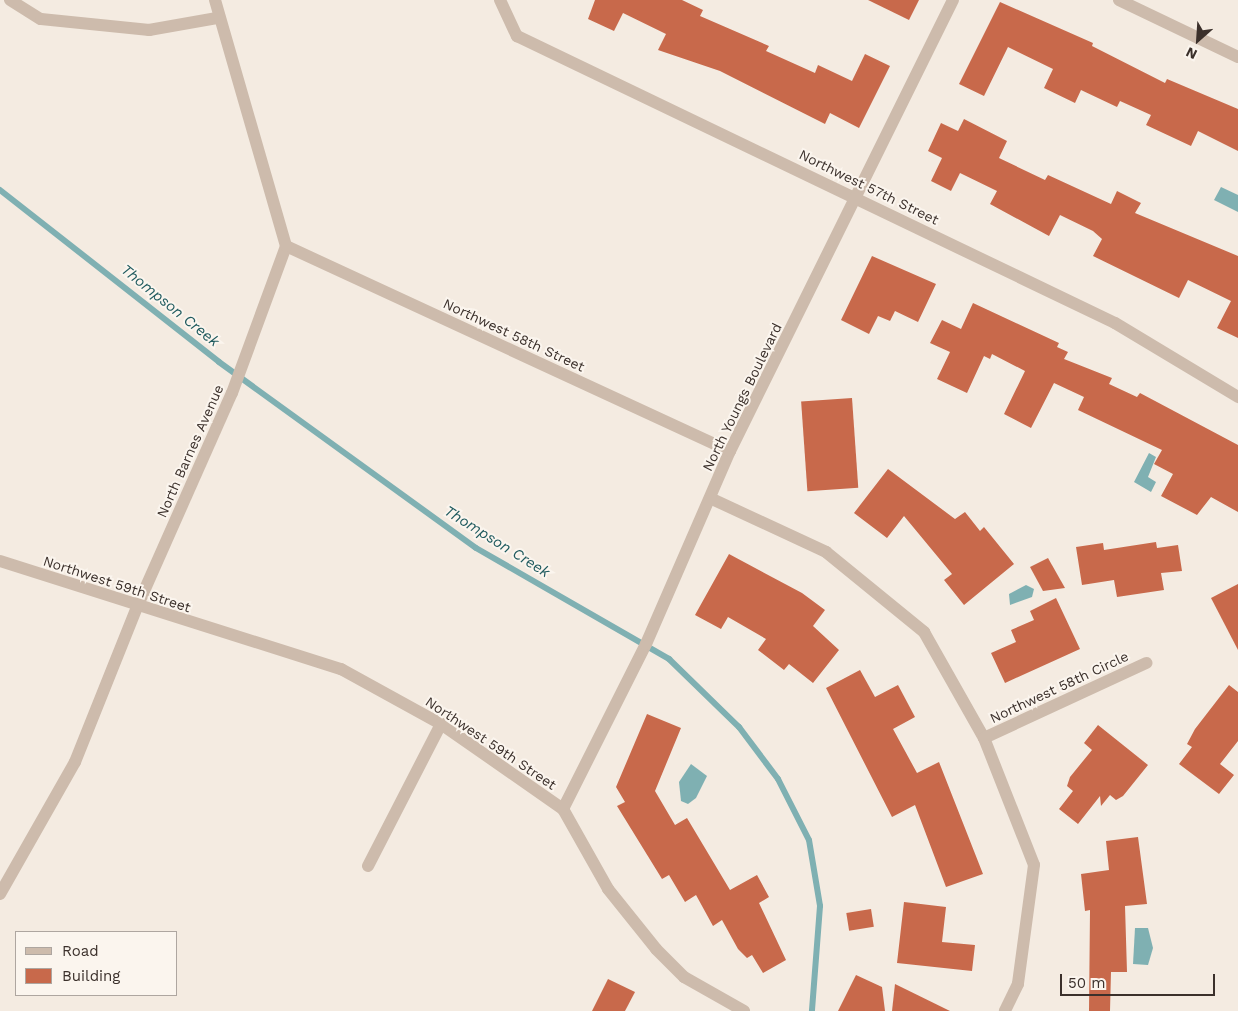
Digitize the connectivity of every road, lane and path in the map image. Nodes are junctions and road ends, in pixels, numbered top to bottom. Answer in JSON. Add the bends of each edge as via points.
{"nodes":[{"id":1,"x":10,"y":0,"type":"edge"},
{"id":2,"x":215,"y":0,"type":"edge"},
{"id":3,"x":500,"y":0,"type":"edge"},
{"id":4,"x":953,"y":0,"type":"edge"},
{"id":5,"x":1119,"y":0,"type":"edge"},
{"id":6,"x":217,"y":18,"type":"junction"},
{"id":7,"x":1238,"y":57,"type":"edge"},
{"id":8,"x":858,"y":198,"type":"junction"},
{"id":9,"x":286,"y":246,"type":"junction"},
{"id":10,"x":1238,"y":397,"type":"edge"},
{"id":11,"x":730,"y":451,"type":"junction"},
{"id":12,"x":712,"y":499,"type":"junction"},
{"id":13,"x":0,"y":561,"type":"edge"},
{"id":14,"x":137,"y":607,"type":"junction"},
{"id":15,"x":1146,"y":663,"type":"dead end"},
{"id":16,"x":441,"y":724,"type":"junction"},
{"id":17,"x":984,"y":738,"type":"junction"},
{"id":18,"x":563,"y":809,"type":"junction"},
{"id":19,"x":368,"y":866,"type":"dead end"},
{"id":20,"x":0,"y":894,"type":"edge"},
{"id":21,"x":744,"y":1011,"type":"edge"},
{"id":22,"x":1005,"y":1011,"type":"edge"}],
"edges":[{"from":1,"to":6,"type":"street","via":[[41,20],[149,30]]},
{"from":2,"to":6,"type":"street"},
{"from":3,"to":8,"type":"street","name":"Northwest 57th Street","via":[[501,10],[517,36]]},
{"from":4,"to":8,"type":"street","name":"North Youngs Boulevard"},
{"from":5,"to":7,"type":"street"},
{"from":6,"to":9,"type":"street"},
{"from":8,"to":10,"type":"street","name":"Northwest 57th Street","via":[[1115,323]]},
{"from":8,"to":11,"type":"street","name":"North Youngs Boulevard"},
{"from":9,"to":11,"type":"street","name":"Northwest 58th Street"},
{"from":9,"to":14,"type":"street","name":"North Barnes Avenue","via":[[232,393]]},
{"from":11,"to":12,"type":"street","name":"North Youngs Boulevard"},
{"from":12,"to":17,"type":"street","via":[[826,552],[924,632]]},
{"from":12,"to":18,"type":"street","name":"North Youngs Boulevard","via":[[656,624]]},
{"from":13,"to":14,"type":"street","name":"Northwest 59th Street"},
{"from":14,"to":16,"type":"street","name":"Northwest 59th Street","via":[[341,669]]},
{"from":14,"to":20,"type":"street","name":"North Barnes Avenue","via":[[75,762]]},
{"from":15,"to":17,"type":"street","name":"Northwest 58th Circle"},
{"from":16,"to":18,"type":"street","name":"Northwest 59th Street"},
{"from":16,"to":19,"type":"street"},
{"from":17,"to":22,"type":"street","via":[[1034,865],[1018,984]]},
{"from":18,"to":21,"type":"street","name":"Northwest 59th Street","via":[[608,889],[656,949],[684,977]]}]}
